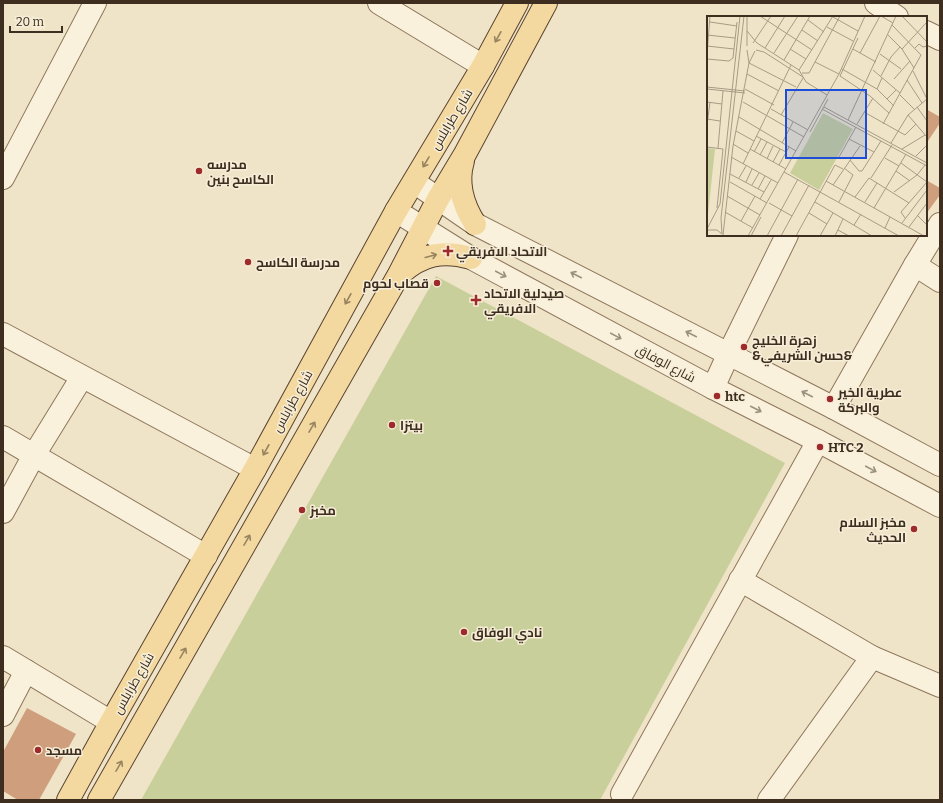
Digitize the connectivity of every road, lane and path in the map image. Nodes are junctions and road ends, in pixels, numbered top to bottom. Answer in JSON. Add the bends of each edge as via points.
{"nodes":[{"id":1,"x":95,"y":3,"type":"edge"},
{"id":2,"x":379,"y":3,"type":"edge"},
{"id":3,"x":517,"y":3,"type":"edge"},
{"id":4,"x":546,"y":3,"type":"edge"},
{"id":5,"x":876,"y":3,"type":"edge"},
{"id":6,"x":896,"y":13,"type":"edge"},
{"id":7,"x":927,"y":32,"type":"edge"},
{"id":8,"x":940,"y":39,"type":"edge"},
{"id":9,"x":483,"y":66,"type":"junction"},
{"id":10,"x":465,"y":154,"type":"junction"},
{"id":11,"x":3,"y":178,"type":"edge"},
{"id":12,"x":414,"y":182,"type":"junction"},
{"id":13,"x":438,"y":199,"type":"junction"},
{"id":14,"x":396,"y":211,"type":"junction"},
{"id":15,"x":475,"y":224,"type":"junction"},
{"id":16,"x":940,"y":224,"type":"edge"},
{"id":17,"x":423,"y":228,"type":"junction"},
{"id":18,"x":786,"y":236,"type":"edge"},
{"id":19,"x":471,"y":258,"type":"junction"},
{"id":20,"x":915,"y":265,"type":"junction"},
{"id":21,"x":398,"y":276,"type":"junction"},
{"id":22,"x":940,"y":281,"type":"edge"},
{"id":23,"x":3,"y":334,"type":"edge"},
{"id":24,"x":728,"y":354,"type":"junction"},
{"id":25,"x":82,"y":376,"type":"junction"},
{"id":26,"x":713,"y":388,"type":"junction"},
{"id":27,"x":834,"y":408,"type":"junction"},
{"id":28,"x":3,"y":437,"type":"edge"},
{"id":29,"x":818,"y":441,"type":"junction"},
{"id":30,"x":34,"y":455,"type":"junction"},
{"id":31,"x":940,"y":465,"type":"edge"},
{"id":32,"x":255,"y":469,"type":"junction"},
{"id":33,"x":940,"y":506,"type":"edge"},
{"id":34,"x":3,"y":512,"type":"edge"},
{"id":35,"x":206,"y":556,"type":"junction"},
{"id":36,"x":740,"y":580,"type":"junction"},
{"id":37,"x":3,"y":657,"type":"edge"},
{"id":38,"x":872,"y":657,"type":"junction"},
{"id":39,"x":26,"y":671,"type":"junction"},
{"id":40,"x":940,"y":686,"type":"edge"},
{"id":41,"x":3,"y":715,"type":"edge"},
{"id":42,"x":111,"y":722,"type":"junction"},
{"id":43,"x":622,"y":794,"type":"dead end"},
{"id":44,"x":68,"y":800,"type":"edge"},
{"id":45,"x":100,"y":800,"type":"edge"},
{"id":46,"x":769,"y":800,"type":"edge"}],
"edges":[{"from":1,"to":11,"type":"street"},
{"from":2,"to":9,"type":"street"},
{"from":3,"to":9,"type":"main road","name":"شارع طرابلس","one_way":true},
{"from":4,"to":10,"type":"main road","name":"شارع طرابلس"},
{"from":5,"to":6,"type":"street"},
{"from":7,"to":8,"type":"street"},
{"from":9,"to":12,"type":"main road","name":"شارع طرابلس","one_way":true},
{"from":10,"to":13,"type":"main road","name":"شارع طرابلس"},
{"from":10,"to":15,"type":"main road","via":[[461,168],[462,197]]},
{"from":12,"to":13,"type":"street"},
{"from":12,"to":14,"type":"main road","name":"شارع طرابلس"},
{"from":13,"to":15,"type":"street"},
{"from":13,"to":17,"type":"main road","name":"شارع طرابلس"},
{"from":14,"to":17,"type":"street","name":"شارع الوفاق"},
{"from":14,"to":32,"type":"main road","name":"شارع طرابلس","one_way":true},
{"from":24,"to":15,"type":"street","one_way":true},
{"from":16,"to":20,"type":"street"},
{"from":17,"to":19,"type":"street","name":"شارع الوفاق"},
{"from":17,"to":21,"type":"main road","name":"شارع طرابلس"},
{"from":18,"to":24,"type":"street"},
{"from":21,"to":19,"type":"main road","one_way":true,"via":[[408,267],[431,255],[458,254]]},
{"from":19,"to":26,"type":"street","name":"شارع الوفاق","one_way":true},
{"from":20,"to":22,"type":"street"},
{"from":20,"to":27,"type":"street"},
{"from":45,"to":21,"type":"main road","name":"شارع طرابلس","one_way":true},
{"from":23,"to":25,"type":"street"},
{"from":24,"to":26,"type":"street"},
{"from":27,"to":24,"type":"street","one_way":true},
{"from":25,"to":30,"type":"street"},
{"from":25,"to":32,"type":"street"},
{"from":26,"to":29,"type":"street","name":"شارع الوفاق","one_way":true},
{"from":27,"to":31,"type":"street"},
{"from":28,"to":30,"type":"street"},
{"from":29,"to":33,"type":"street","name":"شارع الوفاق","one_way":true},
{"from":29,"to":36,"type":"street"},
{"from":30,"to":34,"type":"street"},
{"from":30,"to":35,"type":"street"},
{"from":32,"to":35,"type":"main road","name":"شارع طرابلس"},
{"from":35,"to":42,"type":"main road","name":"شارع طرابلس"},
{"from":36,"to":38,"type":"street"},
{"from":36,"to":43,"type":"street"},
{"from":37,"to":39,"type":"street"},
{"from":38,"to":40,"type":"street"},
{"from":38,"to":46,"type":"street"},
{"from":39,"to":41,"type":"street"},
{"from":39,"to":42,"type":"street"},
{"from":42,"to":44,"type":"main road","name":"شارع طرابلس"}]}
